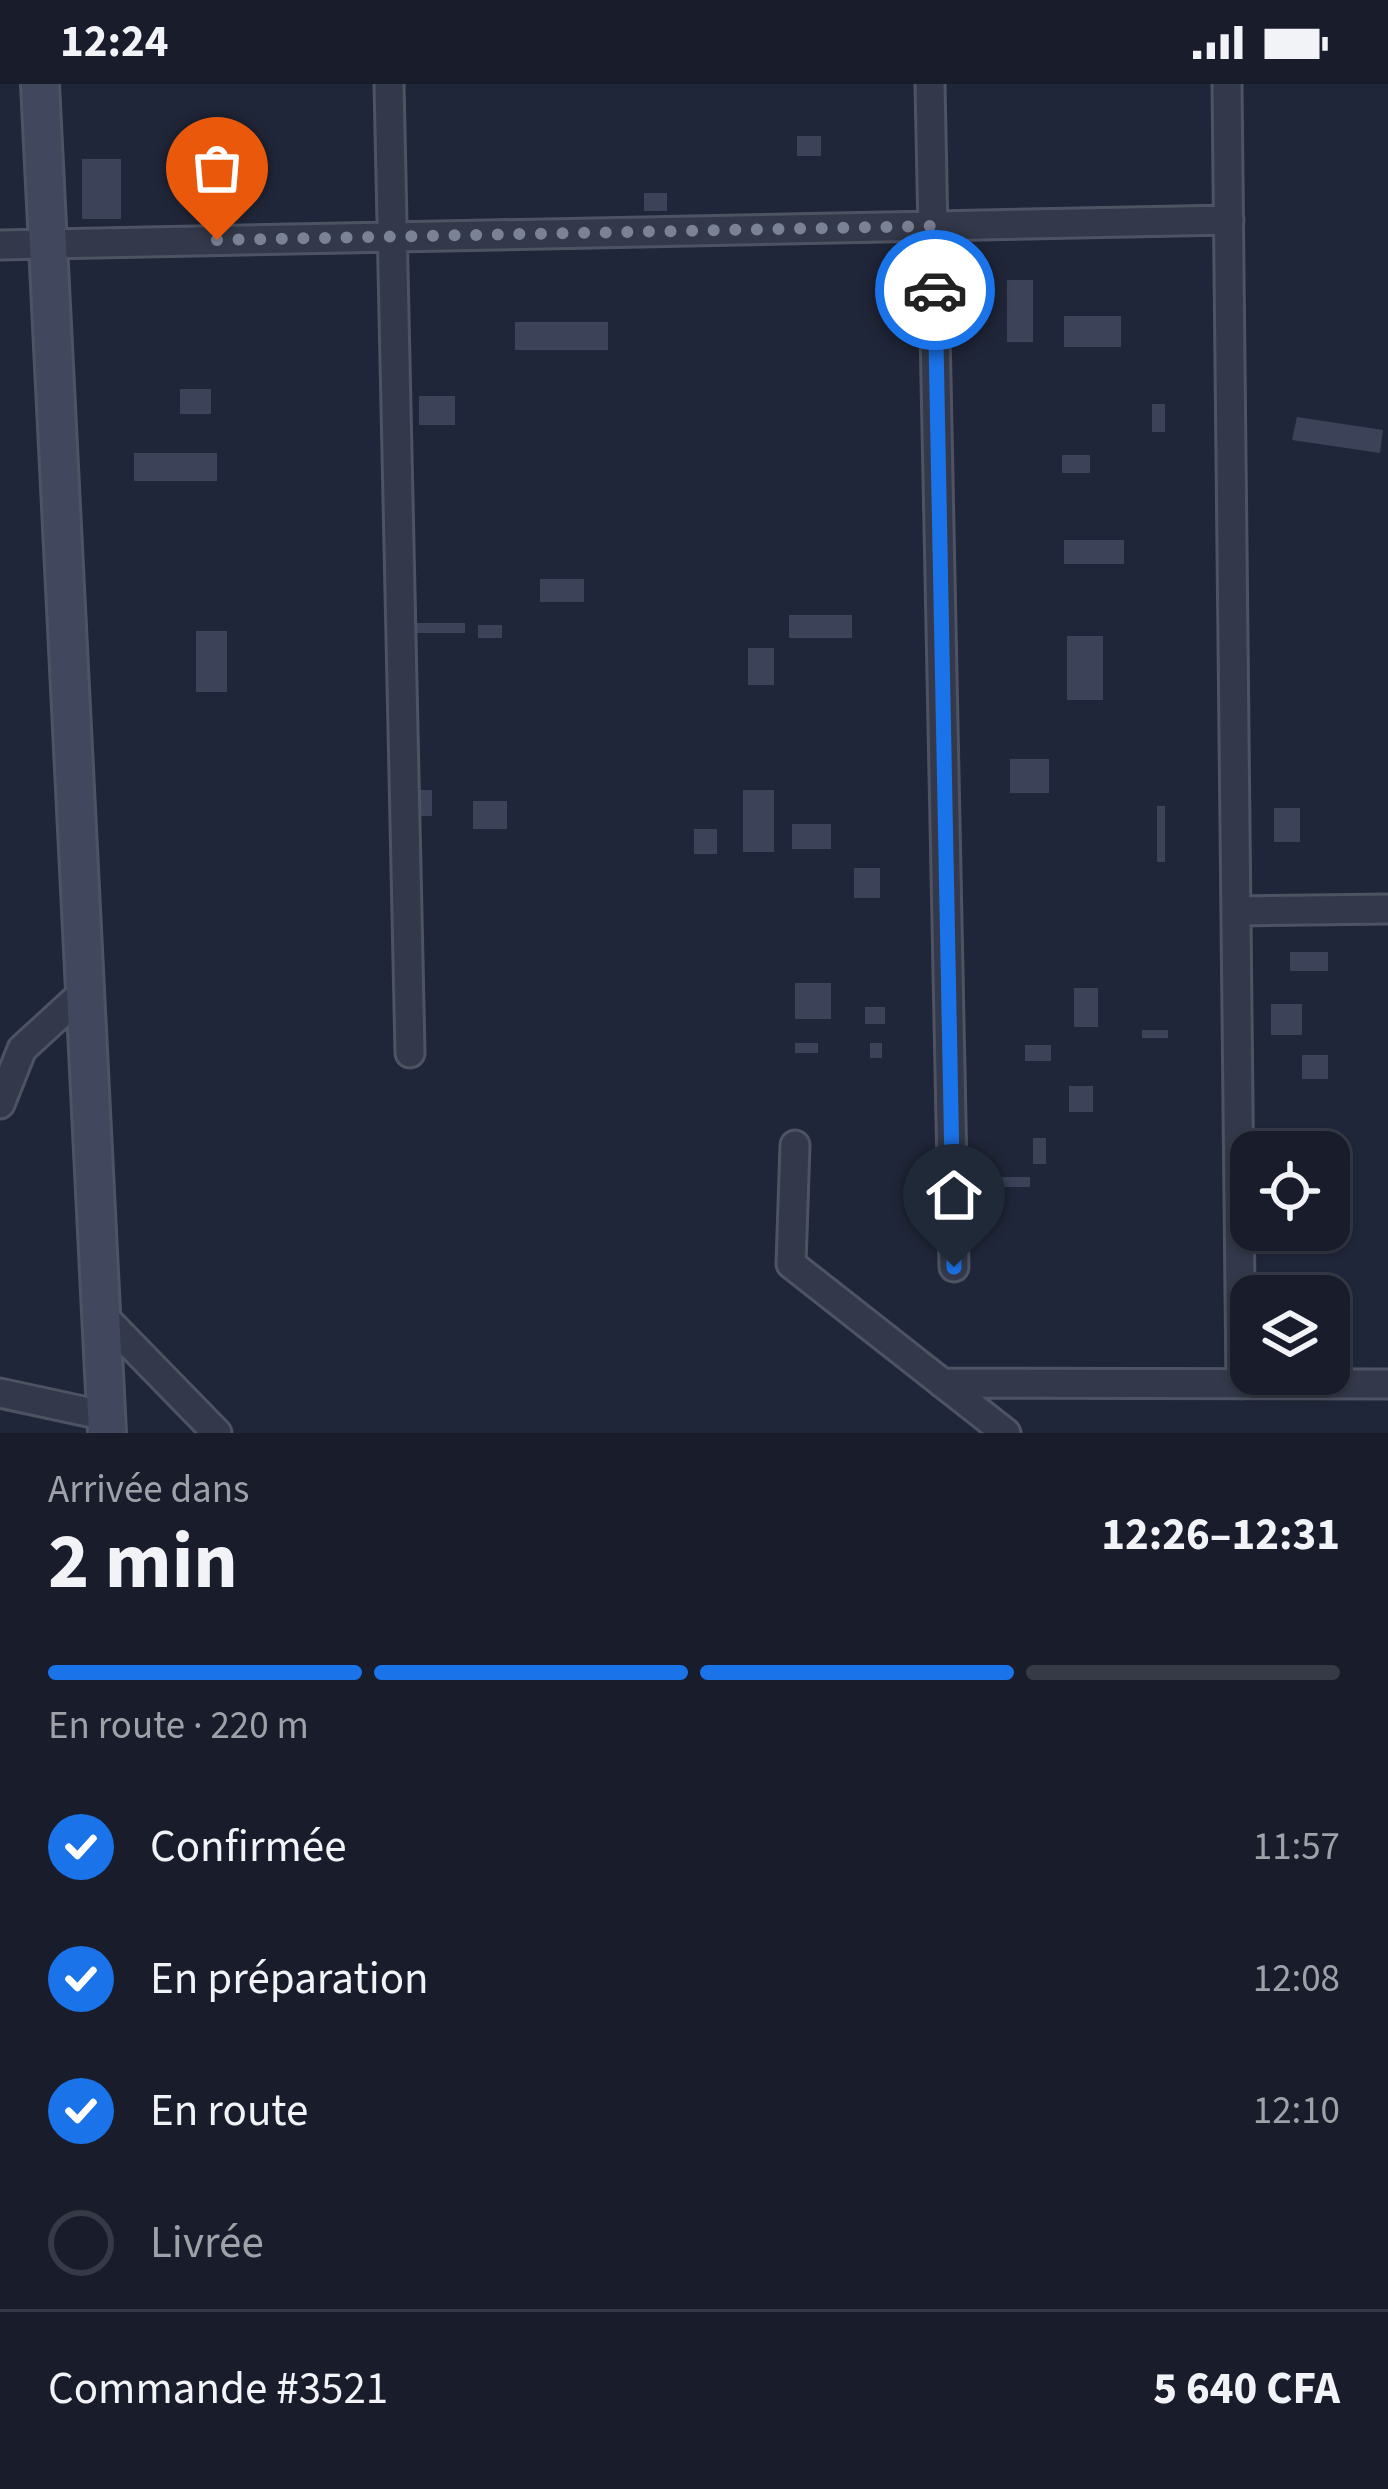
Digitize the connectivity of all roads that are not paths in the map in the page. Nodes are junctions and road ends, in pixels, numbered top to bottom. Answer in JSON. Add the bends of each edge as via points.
{"nodes":[{"id":1,"x":40,"y":84,"type":"edge"},
{"id":2,"x":389,"y":84,"type":"edge"},
{"id":3,"x":930,"y":84,"type":"edge"},
{"id":4,"x":1227,"y":84,"type":"edge"},
{"id":5,"x":1229,"y":220,"type":"junction"},
{"id":6,"x":933,"y":226,"type":"junction"},
{"id":7,"x":388,"y":237,"type":"junction"},
{"id":8,"x":0,"y":244,"type":"edge"},
{"id":9,"x":46,"y":244,"type":"junction"},
{"id":10,"x":1388,"y":909,"type":"edge"},
{"id":11,"x":1238,"y":911,"type":"junction"},
{"id":12,"x":82,"y":994,"type":"junction"},
{"id":13,"x":410,"y":1053,"type":"dead end"},
{"id":14,"x":0,"y":1104,"type":"edge"},
{"id":15,"x":796,"y":1145,"type":"dead end"},
{"id":16,"x":954,"y":1267,"type":"dead end"},
{"id":17,"x":1240,"y":1275,"type":"edge"},
{"id":18,"x":100,"y":1313,"type":"junction"},
{"id":19,"x":942,"y":1383,"type":"junction"},
{"id":20,"x":1230,"y":1384,"type":"edge"},
{"id":21,"x":1350,"y":1384,"type":"edge"},
{"id":22,"x":1388,"y":1384,"type":"edge"},
{"id":23,"x":0,"y":1393,"type":"edge"},
{"id":24,"x":106,"y":1425,"type":"edge"},
{"id":25,"x":217,"y":1433,"type":"edge"},
{"id":26,"x":1006,"y":1433,"type":"edge"}],
"edges":[{"from":1,"to":9,"type":"main road"},
{"from":2,"to":7,"type":"street"},
{"from":3,"to":6,"type":"street"},
{"from":4,"to":5,"type":"street"},
{"from":5,"to":6,"type":"street"},
{"from":5,"to":11,"type":"street"},
{"from":6,"to":7,"type":"street"},
{"from":6,"to":16,"type":"street"},
{"from":7,"to":9,"type":"street"},
{"from":7,"to":13,"type":"street"},
{"from":8,"to":9,"type":"street"},
{"from":9,"to":12,"type":"main road"},
{"from":10,"to":11,"type":"street"},
{"from":11,"to":17,"type":"street"},
{"from":12,"to":14,"type":"street","via":[[22,1049]]},
{"from":12,"to":18,"type":"main road"},
{"from":15,"to":19,"type":"street","via":[[791,1264]]},
{"from":18,"to":24,"type":"main road"},
{"from":18,"to":25,"type":"street"},
{"from":19,"to":20,"type":"street"},
{"from":19,"to":26,"type":"street"},
{"from":21,"to":22,"type":"street"},
{"from":23,"to":24,"type":"street"}]}
